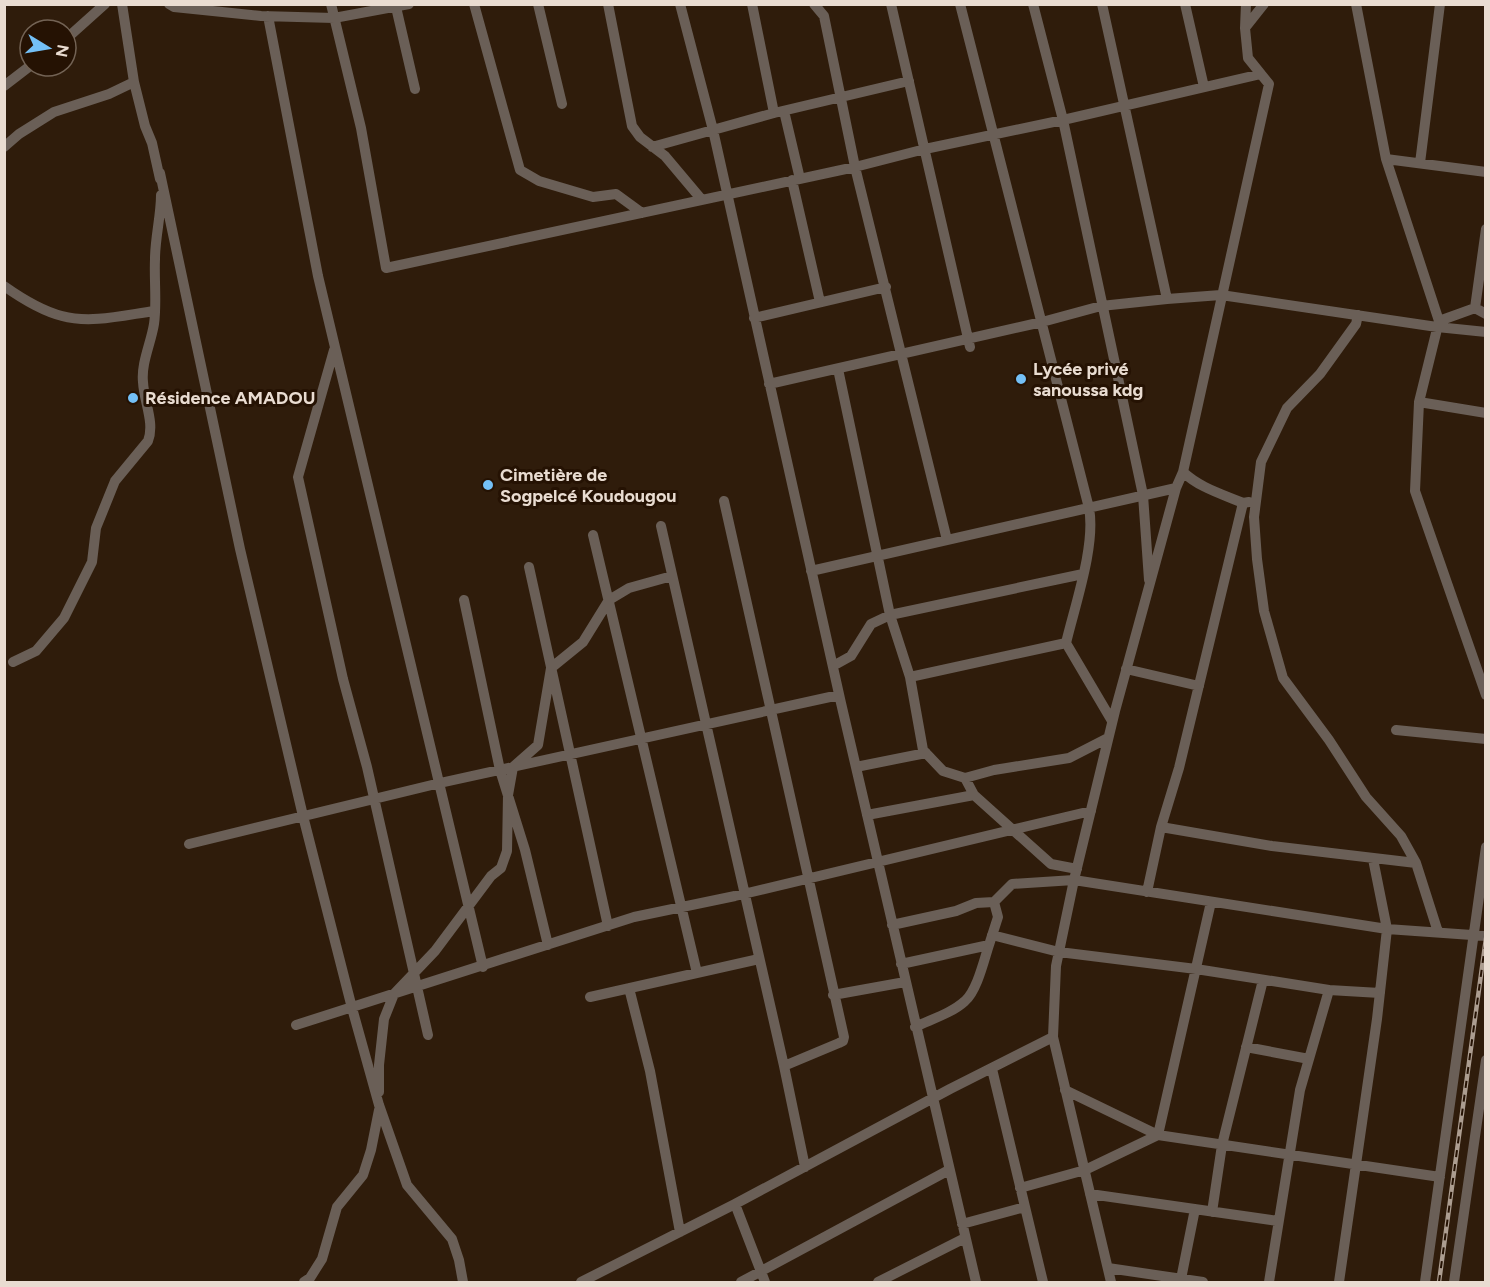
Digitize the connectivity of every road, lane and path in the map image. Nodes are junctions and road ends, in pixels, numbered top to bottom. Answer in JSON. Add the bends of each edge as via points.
{"nodes":[{"id":1,"x":105,"y":4,"type":"edge"},
{"id":2,"x":122,"y":4,"type":"edge"},
{"id":3,"x":169,"y":4,"type":"edge"},
{"id":4,"x":331,"y":4,"type":"edge"},
{"id":5,"x":409,"y":4,"type":"edge"},
{"id":6,"x":474,"y":4,"type":"edge"},
{"id":7,"x":538,"y":4,"type":"edge"},
{"id":8,"x":608,"y":4,"type":"edge"},
{"id":9,"x":680,"y":4,"type":"edge"},
{"id":10,"x":752,"y":4,"type":"edge"},
{"id":11,"x":814,"y":4,"type":"edge"},
{"id":12,"x":891,"y":4,"type":"edge"},
{"id":13,"x":960,"y":4,"type":"edge"},
{"id":14,"x":1033,"y":4,"type":"edge"},
{"id":15,"x":1102,"y":4,"type":"edge"},
{"id":16,"x":1185,"y":4,"type":"edge"},
{"id":17,"x":1246,"y":4,"type":"edge"},
{"id":18,"x":1264,"y":4,"type":"edge"},
{"id":19,"x":1356,"y":4,"type":"edge"},
{"id":20,"x":1440,"y":4,"type":"edge"},
{"id":21,"x":396,"y":7,"type":"junction"},
{"id":22,"x":268,"y":16,"type":"junction"},
{"id":23,"x":334,"y":18,"type":"junction"},
{"id":24,"x":78,"y":28,"type":"edge"},
{"id":25,"x":1245,"y":28,"type":"junction"},
{"id":26,"x":1262,"y":74,"type":"junction"},
{"id":27,"x":18,"y":75,"type":"edge"},
{"id":28,"x":909,"y":81,"type":"junction"},
{"id":29,"x":134,"y":82,"type":"junction"},
{"id":30,"x":4,"y":86,"type":"edge"},
{"id":31,"x":1204,"y":87,"type":"junction"},
{"id":32,"x":415,"y":88,"type":"dead end"},
{"id":33,"x":841,"y":98,"type":"junction"},
{"id":34,"x":562,"y":104,"type":"dead end"},
{"id":35,"x":1124,"y":106,"type":"junction"},
{"id":36,"x":779,"y":112,"type":"junction"},
{"id":37,"x":1063,"y":120,"type":"junction"},
{"id":38,"x":712,"y":130,"type":"junction"},
{"id":39,"x":994,"y":136,"type":"junction"},
{"id":40,"x":4,"y":147,"type":"edge"},
{"id":41,"x":652,"y":147,"type":"junction"},
{"id":42,"x":925,"y":149,"type":"junction"},
{"id":43,"x":1386,"y":159,"type":"junction"},
{"id":44,"x":1420,"y":163,"type":"junction"},
{"id":45,"x":855,"y":167,"type":"junction"},
{"id":46,"x":1485,"y":172,"type":"edge"},
{"id":47,"x":160,"y":173,"type":"junction"},
{"id":48,"x":796,"y":179,"type":"junction"},
{"id":49,"x":726,"y":195,"type":"junction"},
{"id":50,"x":702,"y":200,"type":"junction"},
{"id":51,"x":642,"y":213,"type":"junction"},
{"id":52,"x":1485,"y":230,"type":"edge"},
{"id":53,"x":4,"y":286,"type":"edge"},
{"id":54,"x":886,"y":287,"type":"junction"},
{"id":55,"x":1221,"y":295,"type":"junction"},
{"id":56,"x":1167,"y":298,"type":"junction"},
{"id":57,"x":820,"y":302,"type":"junction"},
{"id":58,"x":1101,"y":306,"type":"junction"},
{"id":59,"x":1474,"y":308,"type":"junction"},
{"id":60,"x":154,"y":311,"type":"junction"},
{"id":61,"x":1485,"y":314,"type":"edge"},
{"id":62,"x":1358,"y":315,"type":"junction"},
{"id":63,"x":753,"y":318,"type":"junction"},
{"id":64,"x":1042,"y":322,"type":"junction"},
{"id":65,"x":1438,"y":324,"type":"junction"},
{"id":66,"x":1485,"y":332,"type":"edge"},
{"id":67,"x":969,"y":342,"type":"junction"},
{"id":68,"x":335,"y":346,"type":"junction"},
{"id":69,"x":903,"y":353,"type":"junction"},
{"id":70,"x":838,"y":369,"type":"junction"},
{"id":71,"x":769,"y":384,"type":"junction"},
{"id":72,"x":1419,"y":402,"type":"junction"},
{"id":73,"x":1485,"y":413,"type":"edge"},
{"id":74,"x":1183,"y":472,"type":"junction"},
{"id":75,"x":1176,"y":488,"type":"junction"},
{"id":76,"x":1143,"y":495,"type":"junction"},
{"id":77,"x":1256,"y":500,"type":"junction"},
{"id":78,"x":724,"y":501,"type":"dead end"},
{"id":79,"x":1243,"y":503,"type":"junction"},
{"id":80,"x":1089,"y":508,"type":"junction"},
{"id":81,"x":661,"y":526,"type":"dead end"},
{"id":82,"x":593,"y":535,"type":"dead end"},
{"id":83,"x":947,"y":540,"type":"junction"},
{"id":84,"x":878,"y":555,"type":"junction"},
{"id":85,"x":529,"y":567,"type":"dead end"},
{"id":86,"x":811,"y":571,"type":"junction"},
{"id":87,"x":1083,"y":574,"type":"junction"},
{"id":88,"x":672,"y":576,"type":"junction"},
{"id":89,"x":1150,"y":588,"type":"junction"},
{"id":90,"x":464,"y":600,"type":"dead end"},
{"id":91,"x":609,"y":600,"type":"junction"},
{"id":92,"x":890,"y":615,"type":"junction"},
{"id":93,"x":1066,"y":644,"type":"junction"},
{"id":94,"x":13,"y":662,"type":"dead end"},
{"id":95,"x":833,"y":666,"type":"junction"},
{"id":96,"x":551,"y":668,"type":"junction"},
{"id":97,"x":1126,"y":669,"type":"junction"},
{"id":98,"x":910,"y":677,"type":"junction"},
{"id":99,"x":1198,"y":686,"type":"junction"},
{"id":100,"x":839,"y":695,"type":"junction"},
{"id":101,"x":1485,"y":695,"type":"edge"},
{"id":102,"x":771,"y":710,"type":"junction"},
{"id":103,"x":1112,"y":721,"type":"junction"},
{"id":104,"x":706,"y":724,"type":"junction"},
{"id":105,"x":1396,"y":730,"type":"dead end"},
{"id":106,"x":642,"y":738,"type":"junction"},
{"id":107,"x":1108,"y":738,"type":"junction"},
{"id":108,"x":1485,"y":739,"type":"edge"},
{"id":109,"x":926,"y":753,"type":"junction"},
{"id":110,"x":570,"y":754,"type":"junction"},
{"id":111,"x":513,"y":767,"type":"junction"},
{"id":112,"x":856,"y":767,"type":"junction"},
{"id":113,"x":500,"y":770,"type":"junction"},
{"id":114,"x":965,"y":778,"type":"junction"},
{"id":115,"x":440,"y":783,"type":"junction"},
{"id":116,"x":508,"y":795,"type":"junction"},
{"id":117,"x":974,"y":795,"type":"junction"},
{"id":118,"x":374,"y":799,"type":"junction"},
{"id":119,"x":1091,"y":810,"type":"junction"},
{"id":120,"x":867,"y":815,"type":"junction"},
{"id":121,"x":303,"y":816,"type":"junction"},
{"id":122,"x":1161,"y":827,"type":"junction"},
{"id":123,"x":1013,"y":829,"type":"junction"},
{"id":124,"x":189,"y":844,"type":"dead end"},
{"id":125,"x":1485,"y":847,"type":"edge"},
{"id":126,"x":1373,"y":859,"type":"junction"},
{"id":127,"x":877,"y":861,"type":"junction"},
{"id":128,"x":1416,"y":863,"type":"junction"},
{"id":129,"x":1077,"y":869,"type":"junction"},
{"id":130,"x":808,"y":878,"type":"junction"},
{"id":131,"x":1074,"y":880,"type":"junction"},
{"id":132,"x":1147,"y":892,"type":"junction"},
{"id":133,"x":744,"y":894,"type":"junction"},
{"id":134,"x":994,"y":902,"type":"junction"},
{"id":135,"x":1211,"y":902,"type":"junction"},
{"id":136,"x":468,"y":905,"type":"junction"},
{"id":137,"x":682,"y":907,"type":"junction"},
{"id":138,"x":892,"y":925,"type":"junction"},
{"id":139,"x":609,"y":926,"type":"junction"},
{"id":140,"x":1387,"y":929,"type":"junction"},
{"id":141,"x":1438,"y":932,"type":"junction"},
{"id":142,"x":1473,"y":935,"type":"junction"},
{"id":143,"x":1485,"y":936,"type":"edge"},
{"id":144,"x":991,"y":940,"type":"junction"},
{"id":145,"x":548,"y":945,"type":"junction"},
{"id":146,"x":1059,"y":952,"type":"junction"},
{"id":147,"x":759,"y":959,"type":"junction"},
{"id":148,"x":901,"y":964,"type":"junction"},
{"id":149,"x":483,"y":967,"type":"junction"},
{"id":150,"x":1196,"y":969,"type":"junction"},
{"id":151,"x":697,"y":973,"type":"junction"},
{"id":152,"x":414,"y":974,"type":"junction"},
{"id":153,"x":1263,"y":980,"type":"junction"},
{"id":154,"x":905,"y":982,"type":"junction"},
{"id":155,"x":417,"y":987,"type":"junction"},
{"id":156,"x":629,"y":988,"type":"junction"},
{"id":157,"x":1329,"y":990,"type":"junction"},
{"id":158,"x":1380,"y":993,"type":"junction"},
{"id":159,"x":393,"y":994,"type":"junction"},
{"id":160,"x":833,"y":994,"type":"junction"},
{"id":161,"x":590,"y":997,"type":"dead end"},
{"id":162,"x":352,"y":1008,"type":"junction"},
{"id":163,"x":296,"y":1025,"type":"dead end"},
{"id":164,"x":915,"y":1027,"type":"junction"},
{"id":165,"x":429,"y":1035,"type":"dead end"},
{"id":166,"x":1053,"y":1037,"type":"junction"},
{"id":167,"x":1246,"y":1047,"type":"junction"},
{"id":168,"x":1309,"y":1059,"type":"junction"},
{"id":169,"x":1485,"y":1059,"type":"edge"},
{"id":170,"x":784,"y":1066,"type":"junction"},
{"id":171,"x":992,"y":1069,"type":"junction"},
{"id":172,"x":1065,"y":1089,"type":"junction"},
{"id":173,"x":932,"y":1099,"type":"junction"},
{"id":174,"x":379,"y":1105,"type":"junction"},
{"id":175,"x":1158,"y":1135,"type":"junction"},
{"id":176,"x":1222,"y":1145,"type":"junction"},
{"id":177,"x":1289,"y":1154,"type":"junction"},
{"id":178,"x":1355,"y":1163,"type":"junction"},
{"id":179,"x":805,"y":1167,"type":"junction"},
{"id":180,"x":949,"y":1170,"type":"junction"},
{"id":181,"x":1085,"y":1170,"type":"junction"},
{"id":182,"x":1440,"y":1177,"type":"junction"},
{"id":183,"x":1020,"y":1188,"type":"junction"},
{"id":184,"x":1090,"y":1194,"type":"junction"},
{"id":185,"x":735,"y":1204,"type":"junction"},
{"id":186,"x":1025,"y":1207,"type":"junction"},
{"id":187,"x":1195,"y":1209,"type":"junction"},
{"id":188,"x":1212,"y":1212,"type":"junction"},
{"id":189,"x":1278,"y":1221,"type":"junction"},
{"id":190,"x":962,"y":1224,"type":"junction"},
{"id":191,"x":680,"y":1232,"type":"junction"},
{"id":192,"x":965,"y":1238,"type":"junction"},
{"id":193,"x":1108,"y":1268,"type":"junction"},
{"id":194,"x":761,"y":1272,"type":"junction"},
{"id":195,"x":1181,"y":1279,"type":"junction"},
{"id":196,"x":304,"y":1282,"type":"edge"},
{"id":197,"x":463,"y":1282,"type":"edge"},
{"id":198,"x":581,"y":1282,"type":"edge"},
{"id":199,"x":741,"y":1282,"type":"edge"},
{"id":200,"x":765,"y":1282,"type":"edge"},
{"id":201,"x":878,"y":1282,"type":"edge"},
{"id":202,"x":976,"y":1282,"type":"edge"},
{"id":203,"x":1043,"y":1282,"type":"edge"},
{"id":204,"x":1111,"y":1282,"type":"edge"},
{"id":205,"x":1203,"y":1282,"type":"edge"},
{"id":206,"x":1269,"y":1282,"type":"edge"},
{"id":207,"x":1339,"y":1282,"type":"edge"},
{"id":208,"x":1425,"y":1282,"type":"edge"},
{"id":209,"x":1454,"y":1282,"type":"edge"}],
"edges":[{"from":1,"to":24,"type":"street"},
{"from":2,"to":29,"type":"street"},
{"from":3,"to":22,"type":"street"},
{"from":4,"to":23,"type":"street"},
{"from":5,"to":21,"type":"street"},
{"from":6,"to":51,"type":"street","via":[[520,170],[539,181],[592,197],[616,194]]},
{"from":7,"to":34,"type":"street"},
{"from":8,"to":41,"type":"street","via":[[632,126]]},
{"from":9,"to":38,"type":"street"},
{"from":10,"to":36,"type":"street"},
{"from":11,"to":33,"type":"street","via":[[824,16]]},
{"from":12,"to":28,"type":"street"},
{"from":13,"to":39,"type":"street"},
{"from":14,"to":37,"type":"street"},
{"from":15,"to":35,"type":"street"},
{"from":16,"to":31,"type":"street"},
{"from":17,"to":25,"type":"street"},
{"from":18,"to":25,"type":"street"},
{"from":19,"to":43,"type":"street"},
{"from":20,"to":44,"type":"street"},
{"from":21,"to":23,"type":"street"},
{"from":21,"to":32,"type":"street"},
{"from":22,"to":23,"type":"street"},
{"from":22,"to":68,"type":"street"},
{"from":23,"to":51,"type":"street","via":[[361,128],[386,268]]},
{"from":25,"to":26,"type":"street","via":[[1248,58]]},
{"from":26,"to":31,"type":"street"},
{"from":26,"to":55,"type":"street","via":[[1269,84]]},
{"from":27,"to":30,"type":"street"},
{"from":28,"to":33,"type":"street"},
{"from":28,"to":42,"type":"street"},
{"from":29,"to":40,"type":"street","via":[[54,112]]},
{"from":29,"to":47,"type":"street"},
{"from":31,"to":35,"type":"street"},
{"from":33,"to":36,"type":"street"},
{"from":33,"to":45,"type":"street"},
{"from":35,"to":37,"type":"street"},
{"from":35,"to":56,"type":"street"},
{"from":36,"to":38,"type":"street"},
{"from":36,"to":48,"type":"street"},
{"from":37,"to":39,"type":"street"},
{"from":37,"to":58,"type":"street"},
{"from":38,"to":41,"type":"street"},
{"from":38,"to":49,"type":"street"},
{"from":39,"to":42,"type":"street"},
{"from":39,"to":64,"type":"street"},
{"from":41,"to":50,"type":"street","via":[[665,156]]},
{"from":42,"to":45,"type":"street"},
{"from":42,"to":67,"type":"street"},
{"from":43,"to":44,"type":"street"},
{"from":43,"to":65,"type":"street"},
{"from":44,"to":46,"type":"street"},
{"from":45,"to":48,"type":"street"},
{"from":45,"to":54,"type":"street"},
{"from":47,"to":60,"type":"street"},
{"from":47,"to":121,"type":"street"},
{"from":48,"to":49,"type":"street"},
{"from":48,"to":57,"type":"street"},
{"from":49,"to":50,"type":"street"},
{"from":49,"to":63,"type":"street"},
{"from":50,"to":51,"type":"street"},
{"from":52,"to":59,"type":"street"},
{"from":53,"to":60,"type":"street","via":[[63,316],[90,319]]},
{"from":54,"to":57,"type":"street"},
{"from":54,"to":69,"type":"street"},
{"from":55,"to":56,"type":"street"},
{"from":55,"to":62,"type":"street"},
{"from":55,"to":74,"type":"street"},
{"from":56,"to":58,"type":"street"},
{"from":57,"to":63,"type":"street"},
{"from":58,"to":64,"type":"street"},
{"from":58,"to":76,"type":"street"},
{"from":59,"to":61,"type":"street"},
{"from":59,"to":65,"type":"street"},
{"from":60,"to":94,"type":"street","via":[[142,383],[150,424],[148,441],[115,480],[96,528],[92,561],[64,618],[36,651]]},
{"from":62,"to":65,"type":"street"},
{"from":62,"to":77,"type":"street","via":[[1356,324],[1320,374],[1287,408],[1261,462]]},
{"from":63,"to":71,"type":"street"},
{"from":64,"to":67,"type":"street"},
{"from":64,"to":80,"type":"street"},
{"from":65,"to":66,"type":"street"},
{"from":65,"to":72,"type":"street"},
{"from":67,"to":69,"type":"street"},
{"from":68,"to":115,"type":"street"},
{"from":68,"to":118,"type":"street","via":[[298,477]]},
{"from":69,"to":70,"type":"street"},
{"from":69,"to":83,"type":"street"},
{"from":70,"to":71,"type":"street"},
{"from":70,"to":84,"type":"street"},
{"from":71,"to":86,"type":"street"},
{"from":72,"to":73,"type":"street"},
{"from":72,"to":101,"type":"street","via":[[1415,491]]},
{"from":74,"to":75,"type":"street"},
{"from":74,"to":79,"type":"street","via":[[1193,481]]},
{"from":75,"to":76,"type":"street"},
{"from":75,"to":89,"type":"street"},
{"from":76,"to":80,"type":"street"},
{"from":76,"to":89,"type":"street"},
{"from":77,"to":79,"type":"street"},
{"from":77,"to":128,"type":"street","via":[[1257,559],[1264,611],[1283,678],[1366,797],[1401,836]]},
{"from":78,"to":102,"type":"street"},
{"from":79,"to":99,"type":"street"},
{"from":80,"to":83,"type":"street"},
{"from":80,"to":87,"type":"street","via":[[1090,544]]},
{"from":81,"to":88,"type":"street"},
{"from":82,"to":91,"type":"street"},
{"from":83,"to":84,"type":"street"},
{"from":84,"to":86,"type":"street"},
{"from":84,"to":92,"type":"street"},
{"from":85,"to":96,"type":"street"},
{"from":86,"to":95,"type":"street"},
{"from":87,"to":92,"type":"street"},
{"from":87,"to":93,"type":"street"},
{"from":88,"to":91,"type":"street","via":[[629,588]]},
{"from":88,"to":104,"type":"street"},
{"from":89,"to":97,"type":"street"},
{"from":90,"to":113,"type":"street"},
{"from":91,"to":96,"type":"street","via":[[583,642]]},
{"from":91,"to":106,"type":"street"},
{"from":92,"to":95,"type":"street","via":[[871,624],[851,656]]},
{"from":92,"to":98,"type":"street"},
{"from":93,"to":98,"type":"street"},
{"from":93,"to":103,"type":"street"},
{"from":95,"to":100,"type":"street"},
{"from":96,"to":110,"type":"street"},
{"from":96,"to":111,"type":"street","via":[[538,745]]},
{"from":97,"to":99,"type":"street"},
{"from":97,"to":103,"type":"street"},
{"from":98,"to":109,"type":"street"},
{"from":99,"to":122,"type":"street"},
{"from":100,"to":102,"type":"street"},
{"from":100,"to":112,"type":"street"},
{"from":102,"to":104,"type":"street"},
{"from":102,"to":130,"type":"street"},
{"from":103,"to":107,"type":"street"},
{"from":104,"to":106,"type":"street"},
{"from":104,"to":133,"type":"street"},
{"from":105,"to":108,"type":"street"},
{"from":106,"to":110,"type":"street"},
{"from":106,"to":137,"type":"street"},
{"from":107,"to":114,"type":"street","via":[[1069,758]]},
{"from":107,"to":119,"type":"street"},
{"from":109,"to":112,"type":"street"},
{"from":109,"to":114,"type":"street","via":[[943,771]]},
{"from":110,"to":111,"type":"street"},
{"from":110,"to":139,"type":"street"},
{"from":111,"to":113,"type":"street"},
{"from":111,"to":116,"type":"street"},
{"from":112,"to":120,"type":"street"},
{"from":113,"to":115,"type":"street"},
{"from":113,"to":116,"type":"street"},
{"from":114,"to":117,"type":"street"},
{"from":115,"to":118,"type":"street"},
{"from":115,"to":136,"type":"street"},
{"from":116,"to":136,"type":"street","via":[[507,851],[501,868]]},
{"from":116,"to":145,"type":"street"},
{"from":117,"to":120,"type":"street"},
{"from":117,"to":123,"type":"street"},
{"from":118,"to":121,"type":"street"},
{"from":118,"to":152,"type":"street"},
{"from":119,"to":123,"type":"street"},
{"from":119,"to":129,"type":"street"},
{"from":120,"to":127,"type":"street"},
{"from":121,"to":124,"type":"street"},
{"from":121,"to":162,"type":"street"},
{"from":122,"to":126,"type":"street"},
{"from":122,"to":132,"type":"street"},
{"from":123,"to":127,"type":"street"},
{"from":123,"to":129,"type":"street","via":[[1052,864]]},
{"from":125,"to":142,"type":"street"},
{"from":126,"to":128,"type":"street"},
{"from":126,"to":140,"type":"street"},
{"from":127,"to":130,"type":"street"},
{"from":127,"to":138,"type":"street"},
{"from":128,"to":141,"type":"street"},
{"from":129,"to":131,"type":"street"},
{"from":130,"to":133,"type":"street"},
{"from":130,"to":160,"type":"street"},
{"from":131,"to":132,"type":"street"},
{"from":131,"to":134,"type":"street","via":[[1012,884]]},
{"from":131,"to":146,"type":"street"},
{"from":132,"to":135,"type":"street"},
{"from":133,"to":137,"type":"street"},
{"from":133,"to":147,"type":"street"},
{"from":134,"to":138,"type":"street"},
{"from":134,"to":144,"type":"street","via":[[998,917]]},
{"from":135,"to":140,"type":"street"},
{"from":135,"to":150,"type":"street"},
{"from":136,"to":149,"type":"street"},
{"from":136,"to":152,"type":"street"},
{"from":137,"to":139,"type":"street"},
{"from":137,"to":151,"type":"street"},
{"from":138,"to":148,"type":"street"},
{"from":139,"to":145,"type":"street"},
{"from":140,"to":141,"type":"street"},
{"from":140,"to":158,"type":"street"},
{"from":141,"to":142,"type":"street"},
{"from":142,"to":143,"type":"street"},
{"from":142,"to":182,"type":"street"},
{"from":144,"to":146,"type":"street"},
{"from":144,"to":148,"type":"street"},
{"from":144,"to":164,"type":"street","via":[[973,992],[950,1011]]},
{"from":145,"to":149,"type":"street"},
{"from":146,"to":150,"type":"street"},
{"from":146,"to":166,"type":"street"},
{"from":147,"to":151,"type":"street"},
{"from":147,"to":170,"type":"street"},
{"from":148,"to":154,"type":"street"},
{"from":149,"to":155,"type":"street"},
{"from":150,"to":153,"type":"street"},
{"from":150,"to":175,"type":"street"},
{"from":151,"to":156,"type":"street"},
{"from":152,"to":155,"type":"street"},
{"from":152,"to":159,"type":"street"},
{"from":153,"to":157,"type":"street"},
{"from":153,"to":167,"type":"street"},
{"from":154,"to":160,"type":"street"},
{"from":154,"to":164,"type":"street"},
{"from":155,"to":159,"type":"street"},
{"from":155,"to":165,"type":"street"},
{"from":156,"to":161,"type":"street"},
{"from":156,"to":191,"type":"street","via":[[650,1071]]},
{"from":157,"to":158,"type":"street"},
{"from":157,"to":168,"type":"street"},
{"from":158,"to":178,"type":"street"},
{"from":159,"to":162,"type":"street"},
{"from":159,"to":174,"type":"street","via":[[384,1019]]},
{"from":160,"to":170,"type":"street","via":[[843,1041]]},
{"from":162,"to":163,"type":"street"},
{"from":162,"to":174,"type":"street"},
{"from":164,"to":173,"type":"street"},
{"from":166,"to":171,"type":"street"},
{"from":166,"to":172,"type":"street"},
{"from":167,"to":168,"type":"street"},
{"from":167,"to":176,"type":"street"},
{"from":168,"to":177,"type":"street"},
{"from":169,"to":209,"type":"street"},
{"from":170,"to":179,"type":"street"},
{"from":171,"to":173,"type":"street"},
{"from":171,"to":183,"type":"street"},
{"from":172,"to":175,"type":"street"},
{"from":172,"to":181,"type":"street"},
{"from":173,"to":179,"type":"street"},
{"from":173,"to":180,"type":"street"},
{"from":174,"to":196,"type":"street","via":[[363,1175],[337,1207],[322,1259]]},
{"from":174,"to":197,"type":"street","via":[[407,1185],[452,1239]]},
{"from":175,"to":176,"type":"street"},
{"from":175,"to":181,"type":"street"},
{"from":176,"to":177,"type":"street"},
{"from":176,"to":188,"type":"street"},
{"from":177,"to":178,"type":"street"},
{"from":177,"to":189,"type":"street"},
{"from":178,"to":182,"type":"street"},
{"from":178,"to":207,"type":"street"},
{"from":179,"to":185,"type":"street"},
{"from":180,"to":190,"type":"street"},
{"from":180,"to":194,"type":"street"},
{"from":181,"to":183,"type":"street"},
{"from":181,"to":184,"type":"street"},
{"from":182,"to":208,"type":"street"},
{"from":183,"to":186,"type":"street"},
{"from":184,"to":187,"type":"street"},
{"from":184,"to":193,"type":"street"},
{"from":185,"to":191,"type":"street"},
{"from":185,"to":194,"type":"street"},
{"from":186,"to":190,"type":"street"},
{"from":186,"to":203,"type":"street"},
{"from":187,"to":188,"type":"street"},
{"from":187,"to":195,"type":"street"},
{"from":188,"to":189,"type":"street"},
{"from":189,"to":206,"type":"street"},
{"from":190,"to":192,"type":"street"},
{"from":191,"to":198,"type":"street"},
{"from":192,"to":201,"type":"street"},
{"from":192,"to":202,"type":"street"},
{"from":193,"to":195,"type":"street"},
{"from":193,"to":204,"type":"street"},
{"from":194,"to":199,"type":"street"},
{"from":194,"to":200,"type":"street"},
{"from":195,"to":205,"type":"street"}]}
